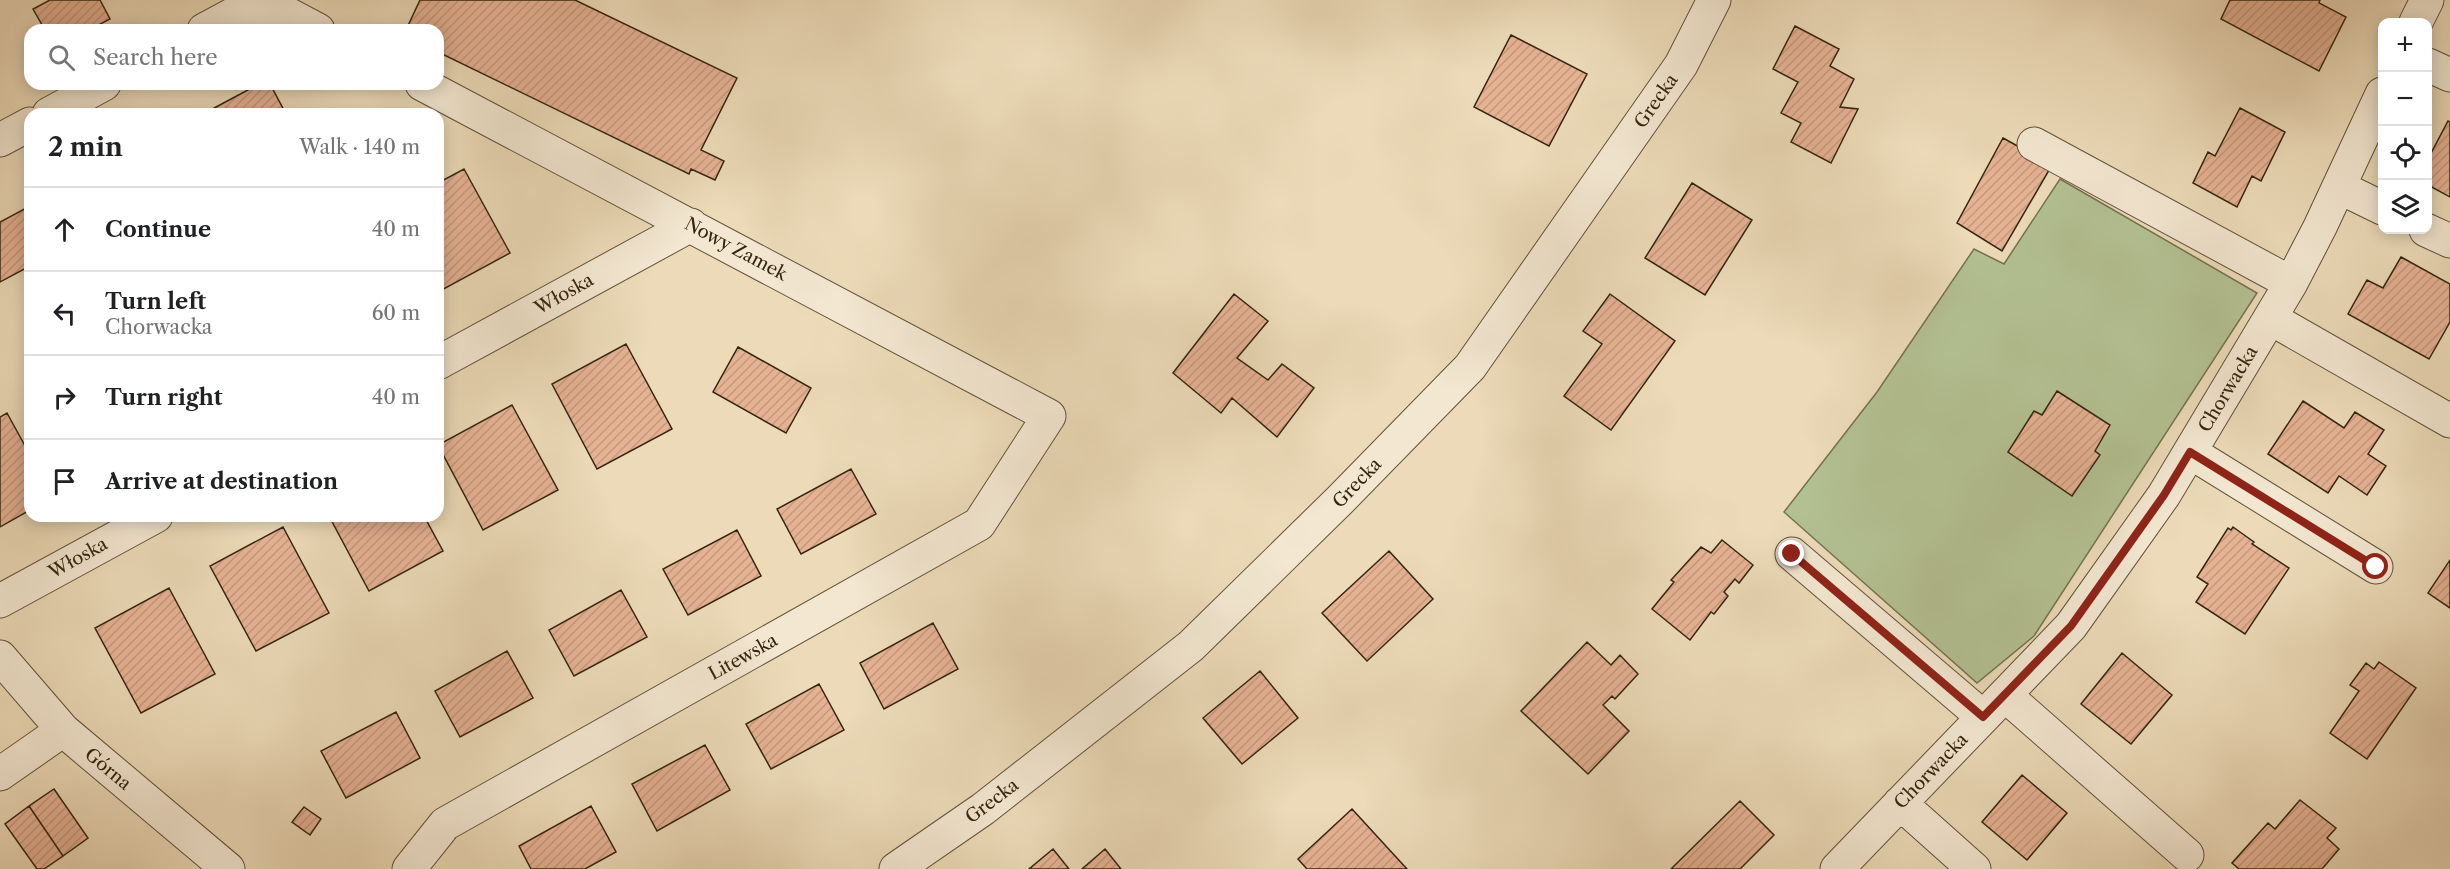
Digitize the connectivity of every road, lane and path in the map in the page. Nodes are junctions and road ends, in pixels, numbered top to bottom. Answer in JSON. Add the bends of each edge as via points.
{"nodes":[{"id":1,"x":1714,"y":0,"type":"edge"},
{"id":2,"x":2427,"y":0,"type":"edge"},
{"id":3,"x":2418,"y":18,"type":"edge"},
{"id":4,"x":215,"y":24,"type":"edge"},
{"id":5,"x":307,"y":24,"type":"edge"},
{"id":6,"x":2432,"y":67,"type":"edge"},
{"id":7,"x":2450,"y":75,"type":"edge"},
{"id":8,"x":93,"y":90,"type":"edge"},
{"id":9,"x":433,"y":90,"type":"edge"},
{"id":10,"x":2378,"y":103,"type":"edge"},
{"id":11,"x":60,"y":108,"type":"edge"},
{"id":12,"x":24,"y":127,"type":"edge"},
{"id":13,"x":0,"y":140,"type":"edge"},
{"id":14,"x":2034,"y":144,"type":"dead end"},
{"id":15,"x":2339,"y":187,"type":"junction"},
{"id":16,"x":2378,"y":206,"type":"edge"},
{"id":17,"x":691,"y":225,"type":"junction"},
{"id":18,"x":2432,"y":233,"type":"edge"},
{"id":19,"x":2450,"y":241,"type":"edge"},
{"id":20,"x":2291,"y":283,"type":"junction"},
{"id":21,"x":2270,"y":318,"type":"junction"},
{"id":22,"x":444,"y":360,"type":"edge"},
{"id":23,"x":1049,"y":416,"type":"joint"},
{"id":24,"x":2450,"y":421,"type":"edge"},
{"id":25,"x":2190,"y":452,"type":"junction"},
{"id":26,"x":145,"y":522,"type":"edge"},
{"id":27,"x":1792,"y":554,"type":"dead end"},
{"id":28,"x":2376,"y":567,"type":"dead end"},
{"id":29,"x":0,"y":601,"type":"edge"},
{"id":30,"x":0,"y":657,"type":"edge"},
{"id":31,"x":1994,"y":706,"type":"junction"},
{"id":32,"x":63,"y":730,"type":"junction"},
{"id":33,"x":0,"y":774,"type":"edge"},
{"id":34,"x":1900,"y":803,"type":"junction"},
{"id":35,"x":2187,"y":855,"type":"dead end"},
{"id":36,"x":228,"y":869,"type":"edge"},
{"id":37,"x":409,"y":869,"type":"edge"},
{"id":38,"x":896,"y":869,"type":"edge"},
{"id":39,"x":1837,"y":869,"type":"edge"},
{"id":40,"x":1974,"y":869,"type":"edge"}],
"edges":[{"from":1,"to":38,"type":"street","name":"Grecka","via":[[1681,65],[1470,367],[1191,646],[983,809]]},
{"from":2,"to":3,"type":"street"},
{"from":4,"to":5,"type":"street","via":[[243,9],[284,12]]},
{"from":6,"to":7,"type":"street"},
{"from":8,"to":11,"type":"street"},
{"from":9,"to":17,"type":"street","name":"Nowy Zamek"},
{"from":10,"to":15,"type":"street","name":"Chorwacka"},
{"from":12,"to":13,"type":"street"},
{"from":14,"to":20,"type":"street"},
{"from":15,"to":16,"type":"street"},
{"from":15,"to":20,"type":"street","name":"Chorwacka"},
{"from":17,"to":22,"type":"street","name":"Włoska"},
{"from":17,"to":23,"type":"street","name":"Nowy Zamek"},
{"from":18,"to":19,"type":"street"},
{"from":20,"to":21,"type":"street","name":"Chorwacka"},
{"from":21,"to":24,"type":"street"},
{"from":21,"to":25,"type":"street","name":"Chorwacka"},
{"from":23,"to":37,"type":"street","name":"Litewska","via":[[979,524],[445,824]]},
{"from":25,"to":28,"type":"street"},
{"from":25,"to":31,"type":"street","name":"Chorwacka","via":[[2071,626]]},
{"from":26,"to":29,"type":"street","name":"Włoska"},
{"from":27,"to":31,"type":"street"},
{"from":30,"to":32,"type":"street","name":"Górna"},
{"from":31,"to":34,"type":"street","name":"Chorwacka"},
{"from":31,"to":35,"type":"street"},
{"from":32,"to":33,"type":"street"},
{"from":32,"to":36,"type":"street","name":"Górna"},
{"from":34,"to":39,"type":"street","name":"Chorwacka"},
{"from":34,"to":40,"type":"street"}]}
